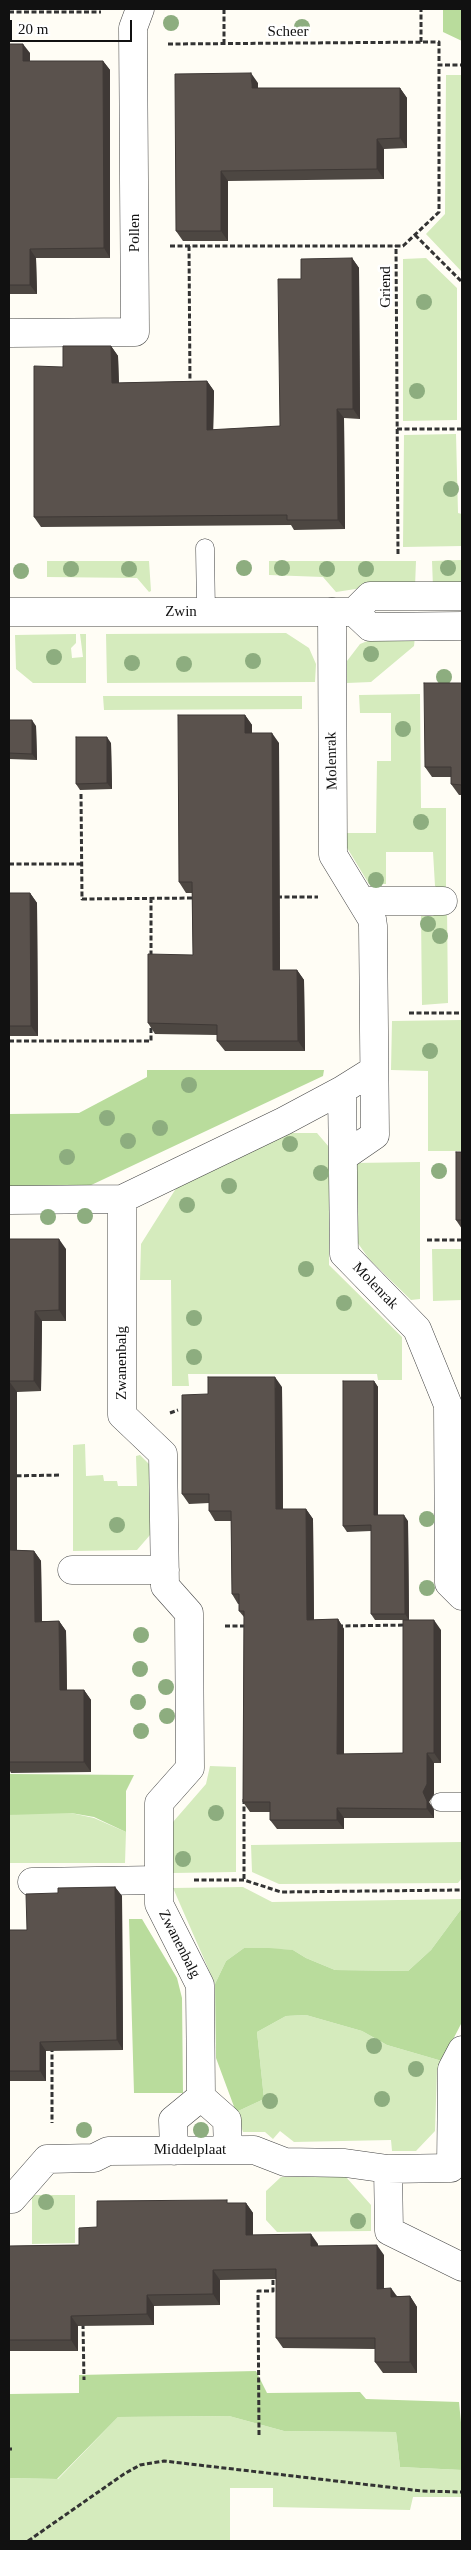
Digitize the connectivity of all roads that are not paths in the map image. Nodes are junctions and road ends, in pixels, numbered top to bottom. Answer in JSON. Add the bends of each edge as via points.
{"nodes":[{"id":1,"x":140,"y":9,"type":"edge"},
{"id":2,"x":9,"y":333,"type":"edge"},
{"id":3,"x":205,"y":548,"type":"dead end"},
{"id":4,"x":462,"y":596,"type":"edge"},
{"id":5,"x":9,"y":612,"type":"edge"},
{"id":6,"x":206,"y":612,"type":"junction"},
{"id":7,"x":343,"y":612,"type":"junction"},
{"id":8,"x":462,"y":626,"type":"edge"},
{"id":9,"x":362,"y":901,"type":"junction"},
{"id":10,"x":442,"y":901,"type":"dead end"},
{"id":11,"x":374,"y":1070,"type":"junction"},
{"id":12,"x":342,"y":1090,"type":"junction"},
{"id":13,"x":343,"y":1157,"type":"junction"},
{"id":14,"x":122,"y":1199,"type":"junction"},
{"id":15,"x":9,"y":1200,"type":"edge"},
{"id":16,"x":455,"y":1405,"type":"edge"},
{"id":17,"x":72,"y":1570,"type":"dead end"},
{"id":18,"x":164,"y":1570,"type":"junction"},
{"id":19,"x":462,"y":1596,"type":"edge"},
{"id":20,"x":440,"y":1802,"type":"dead end"},
{"id":21,"x":462,"y":1802,"type":"edge"},
{"id":22,"x":159,"y":1880,"type":"junction"},
{"id":23,"x":32,"y":1882,"type":"dead end"},
{"id":24,"x":462,"y":2050,"type":"edge"},
{"id":25,"x":202,"y":2097,"type":"junction"},
{"id":26,"x":228,"y":2150,"type":"junction"},
{"id":27,"x":174,"y":2151,"type":"junction"},
{"id":28,"x":388,"y":2169,"type":"junction"},
{"id":29,"x":9,"y":2199,"type":"edge"},
{"id":30,"x":462,"y":2267,"type":"edge"}],
"edges":[{"from":1,"to":2,"type":"street","name":"Pollen","via":[[133,28],[135,332]]},
{"from":3,"to":6,"type":"lane"},
{"from":4,"to":7,"type":"street","via":[[370,596]]},
{"from":5,"to":6,"type":"street","name":"Zwin"},
{"from":6,"to":7,"type":"street","name":"Zwin"},
{"from":7,"to":8,"type":"street","via":[[370,627]]},
{"from":7,"to":9,"type":"street","name":"Molenrak","via":[[333,855]]},
{"from":9,"to":10,"type":"street"},
{"from":9,"to":11,"type":"street","name":"Molenrak","via":[[373,926]]},
{"from":11,"to":12,"type":"street"},
{"from":11,"to":13,"type":"street","name":"Molenrak","via":[[375,1135]]},
{"from":12,"to":13,"type":"street","name":"Molenrak"},
{"from":12,"to":14,"type":"street"},
{"from":13,"to":16,"type":"street","name":"Molenrak","via":[[344,1254],[417,1330]]},
{"from":14,"to":15,"type":"street"},
{"from":14,"to":18,"type":"street","name":"Zwanenbalg","via":[[122,1415],[162,1454]]},
{"from":16,"to":19,"type":"street","name":"Molenrak","via":[[450,1583]]},
{"from":17,"to":18,"type":"street"},
{"from":18,"to":22,"type":"street","name":"Zwanenbalg","via":[[165,1586],[189,1613],[190,1768],[160,1803]]},
{"from":20,"to":21,"type":"lane"},
{"from":22,"to":23,"type":"street"},
{"from":22,"to":25,"type":"street","name":"Zwanenbalg","via":[[159,1904],[200,1985]]},
{"from":24,"to":28,"type":"street","name":"Middelplaat","via":[[452,2069],[451,2168]]},
{"from":25,"to":26,"type":"street","via":[[228,2120]]},
{"from":25,"to":27,"type":"street","via":[[173,2120]]},
{"from":26,"to":27,"type":"street","name":"Middelplaat"},
{"from":26,"to":28,"type":"street","name":"Middelplaat","via":[[254,2150],[285,2162],[345,2163]]},
{"from":27,"to":29,"type":"street","name":"Middelplaat","via":[[108,2151],[94,2158],[47,2159]]},
{"from":28,"to":30,"type":"street","via":[[389,2231]]}]}
